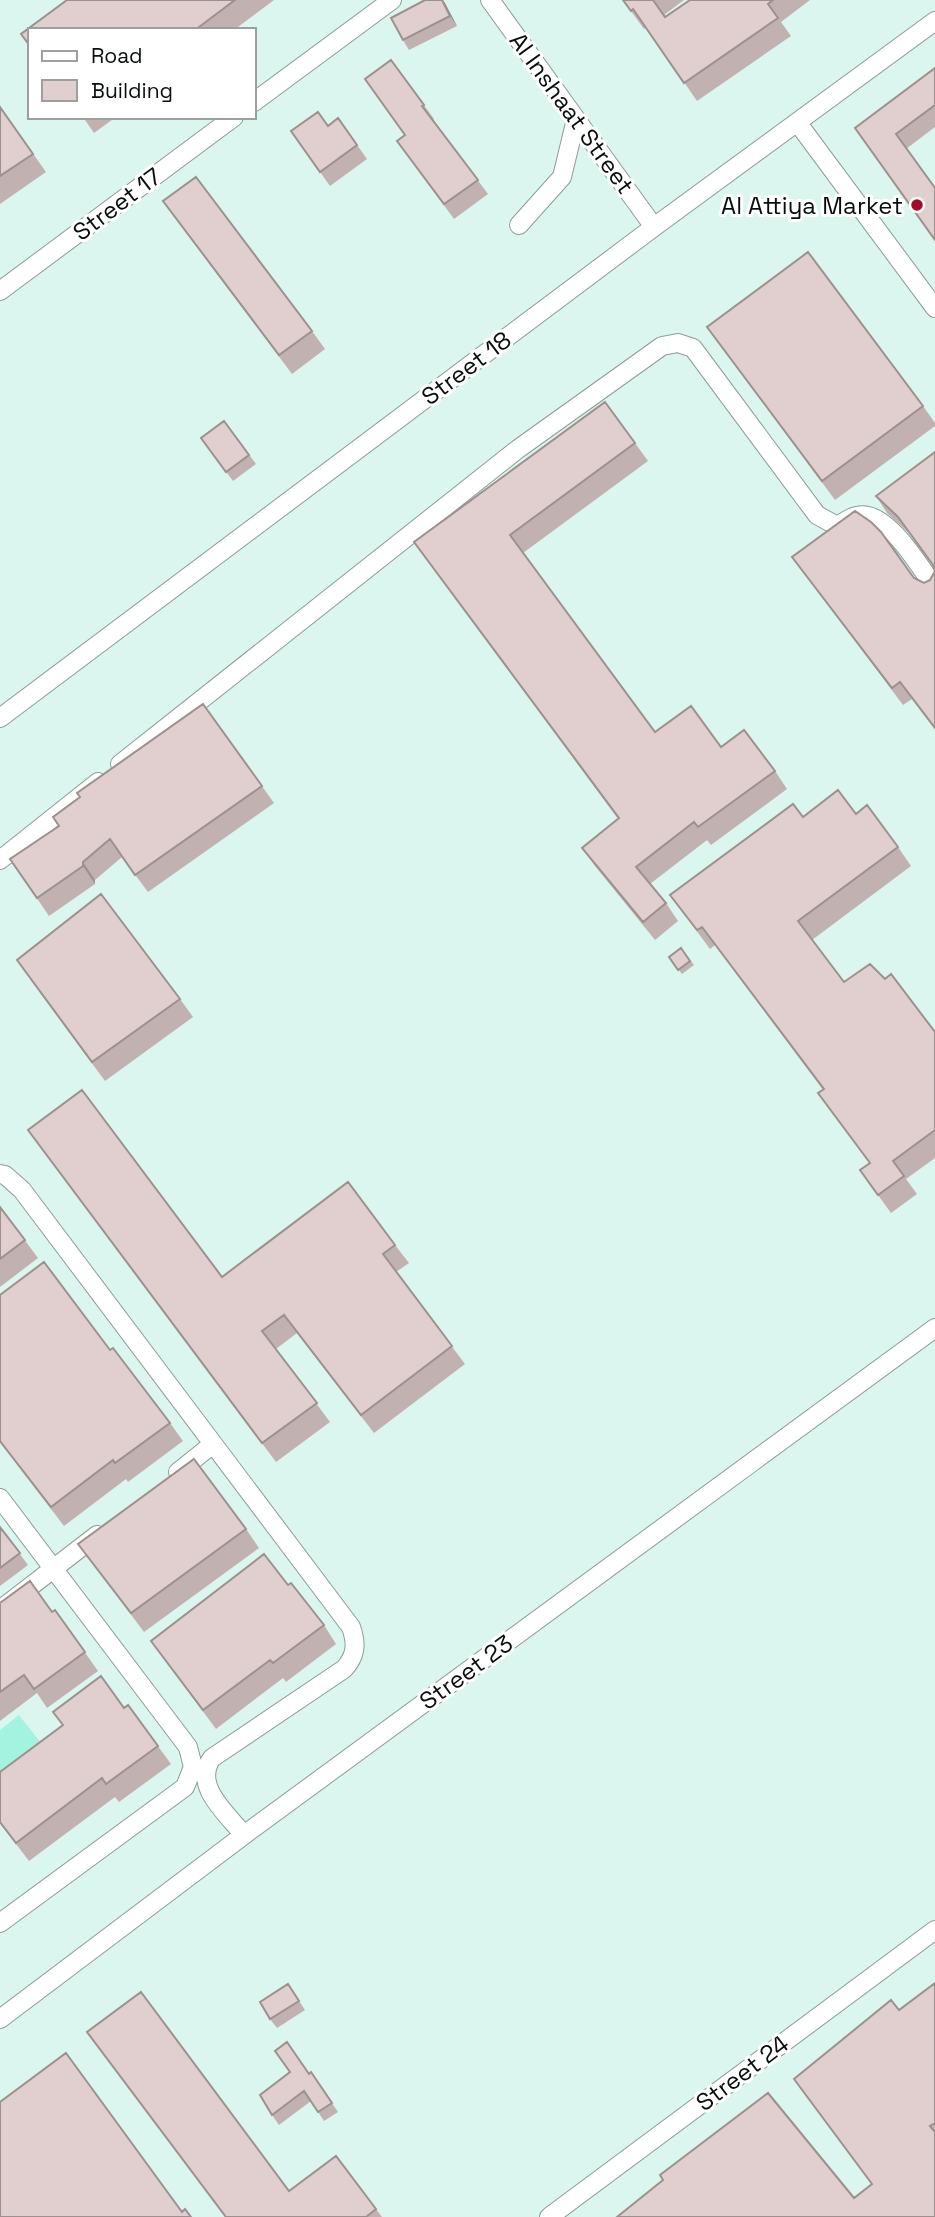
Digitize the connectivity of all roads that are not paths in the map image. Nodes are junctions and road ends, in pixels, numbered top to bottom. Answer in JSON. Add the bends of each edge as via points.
{"nodes":[{"id":1,"x":391,"y":0,"type":"edge"},
{"id":2,"x":490,"y":0,"type":"edge"},
{"id":3,"x":935,"y":21,"type":"edge"},
{"id":4,"x":256,"y":101,"type":"edge"},
{"id":5,"x":231,"y":119,"type":"edge"},
{"id":6,"x":576,"y":119,"type":"junction"},
{"id":7,"x":797,"y":122,"type":"junction"},
{"id":8,"x":519,"y":225,"type":"dead end"},
{"id":9,"x":654,"y":227,"type":"junction"},
{"id":10,"x":0,"y":291,"type":"edge"},
{"id":11,"x":935,"y":307,"type":"edge"},
{"id":12,"x":935,"y":588,"type":"edge"},
{"id":13,"x":0,"y":718,"type":"edge"},
{"id":14,"x":0,"y":860,"type":"edge"},
{"id":15,"x":0,"y":1174,"type":"edge"},
{"id":16,"x":935,"y":1328,"type":"edge"},
{"id":17,"x":214,"y":1444,"type":"junction"},
{"id":18,"x":160,"y":1486,"type":"edge"},
{"id":19,"x":0,"y":1498,"type":"edge"},
{"id":20,"x":107,"y":1527,"type":"edge"},
{"id":21,"x":54,"y":1568,"type":"junction"},
{"id":22,"x":0,"y":1610,"type":"edge"},
{"id":23,"x":244,"y":1835,"type":"junction"},
{"id":24,"x":0,"y":1923,"type":"edge"},
{"id":25,"x":935,"y":1930,"type":"edge"},
{"id":26,"x":0,"y":2019,"type":"edge"},
{"id":27,"x":549,"y":2217,"type":"edge"}],
"edges":[{"from":1,"to":4,"type":"street"},
{"from":2,"to":6,"type":"street","name":"Al Inshaat Street"},
{"from":3,"to":7,"type":"street","name":"Street 18"},
{"from":5,"to":10,"type":"street","name":"Street 17"},
{"from":6,"to":8,"type":"street","via":[[562,177]]},
{"from":6,"to":9,"type":"street","name":"Al Inshaat Street"},
{"from":7,"to":9,"type":"street","name":"Street 18"},
{"from":7,"to":11,"type":"street"},
{"from":9,"to":13,"type":"street","name":"Street 18"},
{"from":12,"to":14,"type":"street","via":[[888,526],[876,518],[858,515],[837,526],[817,515],[693,348],[678,343],[662,346],[518,449]]},
{"from":15,"to":17,"type":"street","via":[[22,1191]]},
{"from":16,"to":23,"type":"street","name":"Street 23"},
{"from":17,"to":18,"type":"street"},
{"from":17,"to":23,"type":"street","via":[[351,1628],[356,1645],[344,1669],[208,1763],[204,1775],[208,1788]]},
{"from":19,"to":21,"type":"street"},
{"from":20,"to":21,"type":"street"},
{"from":21,"to":22,"type":"street"},
{"from":21,"to":24,"type":"street","via":[[188,1747],[193,1767],[185,1787]]},
{"from":23,"to":26,"type":"street","name":"Street 23"},
{"from":25,"to":27,"type":"street","name":"Street 24"}]}
